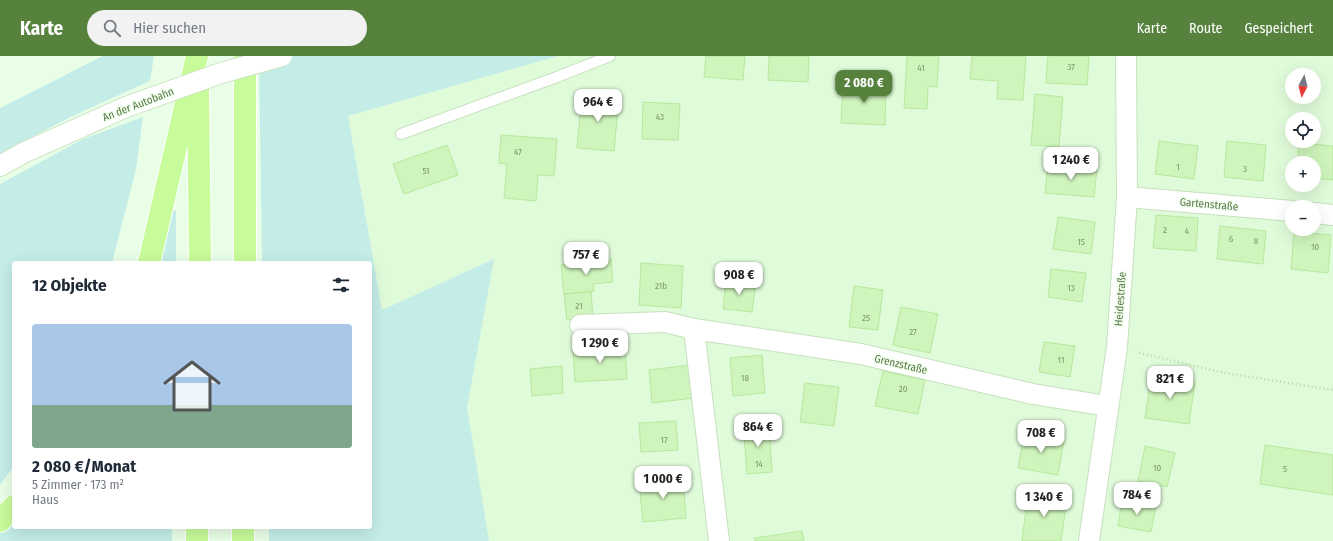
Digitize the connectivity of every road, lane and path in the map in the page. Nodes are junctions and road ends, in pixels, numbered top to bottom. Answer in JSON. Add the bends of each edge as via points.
{"nodes":[{"id":1,"x":198,"y":56,"type":"edge"},
{"id":2,"x":245,"y":56,"type":"edge"},
{"id":3,"x":282,"y":56,"type":"edge"},
{"id":4,"x":610,"y":56,"type":"edge"},
{"id":5,"x":1126,"y":56,"type":"edge"},
{"id":6,"x":401,"y":134,"type":"dead end"},
{"id":7,"x":0,"y":166,"type":"edge"},
{"id":8,"x":1126,"y":197,"type":"junction"},
{"id":9,"x":1285,"y":210,"type":"edge"},
{"id":10,"x":1321,"y":214,"type":"edge"},
{"id":11,"x":1333,"y":215,"type":"edge"},
{"id":12,"x":149,"y":261,"type":"edge"},
{"id":13,"x":200,"y":261,"type":"edge"},
{"id":14,"x":245,"y":261,"type":"edge"},
{"id":15,"x":580,"y":325,"type":"dead end"},
{"id":16,"x":694,"y":329,"type":"junction"},
{"id":17,"x":1117,"y":347,"type":"junction"},
{"id":18,"x":1333,"y":390,"type":"edge"},
{"id":19,"x":1107,"y":406,"type":"junction"},
{"id":20,"x":12,"y":508,"type":"edge"},
{"id":21,"x":0,"y":521,"type":"edge"},
{"id":22,"x":197,"y":529,"type":"edge"},
{"id":23,"x":244,"y":529,"type":"edge"},
{"id":24,"x":197,"y":541,"type":"edge"},
{"id":25,"x":243,"y":541,"type":"edge"},
{"id":26,"x":719,"y":541,"type":"edge"},
{"id":27,"x":1088,"y":541,"type":"edge"}],
"edges":[{"from":1,"to":12,"type":"highway"},
{"from":1,"to":13,"type":"highway"},
{"from":2,"to":14,"type":"highway"},
{"from":3,"to":7,"type":"street","name":"An der Autobahn","bridge":true,"via":[[221,73],[126,107],[23,153]]},
{"from":4,"to":6,"type":"lane"},
{"from":5,"to":8,"type":"street","name":"Heidestraße"},
{"from":8,"to":9,"type":"street","name":"Gartenstraße"},
{"from":8,"to":17,"type":"street","name":"Heidestraße"},
{"from":10,"to":11,"type":"street"},
{"from":15,"to":16,"type":"street","name":"Grenzstraße","via":[[665,322]]},
{"from":16,"to":19,"type":"street","name":"Grenzstraße","via":[[861,354],[1033,394]]},
{"from":16,"to":26,"type":"street"},
{"from":17,"to":18,"type":"path","via":[[1225,373]]},
{"from":17,"to":19,"type":"street","name":"Heidestraße"},
{"from":19,"to":27,"type":"street","name":"Heidestraße"},
{"from":20,"to":21,"type":"highway"},
{"from":22,"to":24,"type":"highway"},
{"from":23,"to":25,"type":"highway"}]}
